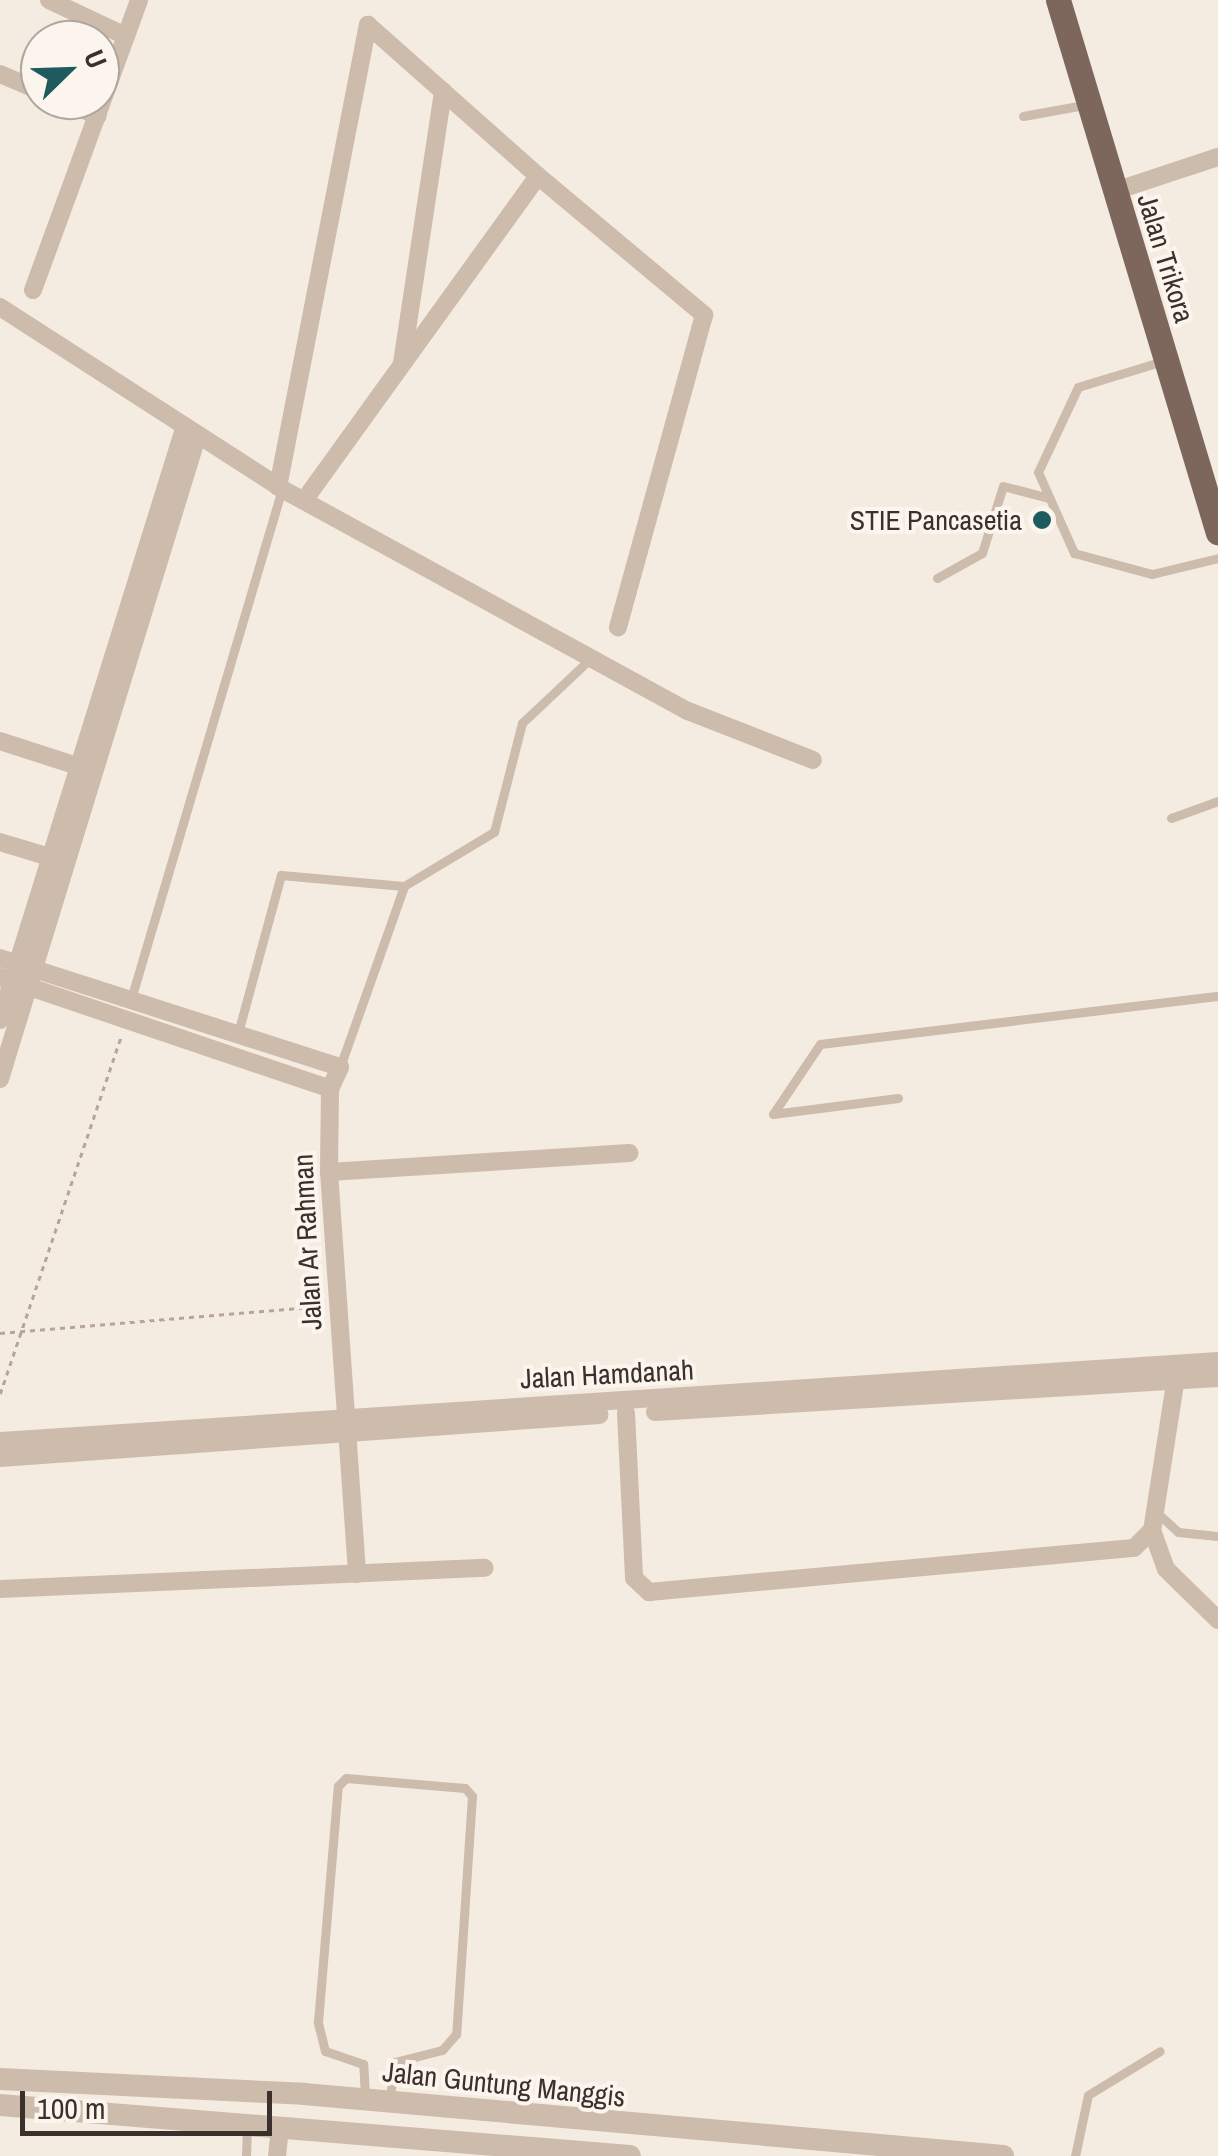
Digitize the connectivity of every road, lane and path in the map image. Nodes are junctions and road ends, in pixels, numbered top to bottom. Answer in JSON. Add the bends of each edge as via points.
{"nodes":[{"id":1,"x":49,"y":0,"type":"edge"},
{"id":2,"x":139,"y":0,"type":"edge"},
{"id":3,"x":1058,"y":0,"type":"edge"},
{"id":4,"x":126,"y":36,"type":"junction"},
{"id":5,"x":120,"y":53,"type":"edge"},
{"id":6,"x":442,"y":92,"type":"junction"},
{"id":7,"x":1089,"y":104,"type":"junction"},
{"id":8,"x":1023,"y":116,"type":"dead end"},
{"id":9,"x":97,"y":120,"type":"edge"},
{"id":10,"x":1218,"y":157,"type":"edge"},
{"id":11,"x":538,"y":176,"type":"junction"},
{"id":12,"x":1115,"y":191,"type":"junction"},
{"id":13,"x":33,"y":290,"type":"dead end"},
{"id":14,"x":0,"y":307,"type":"edge"},
{"id":15,"x":1166,"y":360,"type":"junction"},
{"id":16,"x":402,"y":365,"type":"junction"},
{"id":17,"x":191,"y":433,"type":"junction"},
{"id":18,"x":280,"y":488,"type":"junction"},
{"id":19,"x":1049,"y":498,"type":"junction"},
{"id":20,"x":304,"y":501,"type":"junction"},
{"id":21,"x":1218,"y":532,"type":"edge"},
{"id":22,"x":1218,"y":558,"type":"edge"},
{"id":23,"x":937,"y":578,"type":"dead end"},
{"id":24,"x":618,"y":628,"type":"dead end"},
{"id":25,"x":590,"y":658,"type":"junction"},
{"id":26,"x":0,"y":741,"type":"edge"},
{"id":27,"x":812,"y":760,"type":"dead end"},
{"id":28,"x":88,"y":769,"type":"junction"},
{"id":29,"x":1218,"y":801,"type":"edge"},
{"id":30,"x":1171,"y":818,"type":"dead end"},
{"id":31,"x":0,"y":842,"type":"edge"},
{"id":32,"x":60,"y":860,"type":"junction"},
{"id":33,"x":404,"y":886,"type":"junction"},
{"id":34,"x":15,"y":972,"type":"edge"},
{"id":35,"x":1218,"y":996,"type":"edge"},
{"id":36,"x":132,"y":998,"type":"junction"},
{"id":37,"x":193,"y":1018,"type":"junction"},
{"id":38,"x":0,"y":1020,"type":"edge"},
{"id":39,"x":126,"y":1020,"type":"junction"},
{"id":40,"x":238,"y":1033,"type":"junction"},
{"id":41,"x":190,"y":1042,"type":"junction"},
{"id":42,"x":340,"y":1067,"type":"junction"},
{"id":43,"x":0,"y":1079,"type":"edge"},
{"id":44,"x":330,"y":1089,"type":"junction"},
{"id":45,"x":898,"y":1098,"type":"dead end"},
{"id":46,"x":629,"y":1153,"type":"dead end"},
{"id":47,"x":329,"y":1172,"type":"junction"},
{"id":48,"x":336,"y":1305,"type":"junction"},
{"id":49,"x":24,"y":1332,"type":"junction"},
{"id":50,"x":0,"y":1333,"type":"edge"},
{"id":51,"x":1218,"y":1361,"type":"edge"},
{"id":52,"x":1178,"y":1374,"type":"junction"},
{"id":53,"x":1218,"y":1378,"type":"edge"},
{"id":54,"x":0,"y":1394,"type":"edge"},
{"id":55,"x":626,"y":1413,"type":"junction"},
{"id":56,"x":345,"y":1424,"type":"junction"},
{"id":57,"x":0,"y":1441,"type":"edge"},
{"id":58,"x":0,"y":1458,"type":"edge"},
{"id":59,"x":1154,"y":1521,"type":"junction"},
{"id":60,"x":1218,"y":1536,"type":"edge"},
{"id":61,"x":485,"y":1568,"type":"dead end"},
{"id":62,"x":357,"y":1574,"type":"junction"},
{"id":63,"x":0,"y":1589,"type":"edge"},
{"id":64,"x":1218,"y":1620,"type":"edge"},
{"id":65,"x":1160,"y":2051,"type":"dead end"},
{"id":66,"x":0,"y":2079,"type":"edge"},
{"id":67,"x":365,"y":2100,"type":"junction"},
{"id":68,"x":0,"y":2104,"type":"edge"},
{"id":69,"x":389,"y":2105,"type":"junction"},
{"id":70,"x":496,"y":2116,"type":"junction"},
{"id":71,"x":247,"y":2125,"type":"junction"},
{"id":72,"x":280,"y":2127,"type":"junction"},
{"id":73,"x":494,"y":2145,"type":"junction"},
{"id":74,"x":246,"y":2156,"type":"edge"},
{"id":75,"x":277,"y":2156,"type":"edge"},
{"id":76,"x":630,"y":2156,"type":"edge"},
{"id":77,"x":1003,"y":2156,"type":"edge"},
{"id":78,"x":1075,"y":2156,"type":"edge"}],
"edges":[{"from":1,"to":4,"type":"street"},
{"from":2,"to":4,"type":"street"},
{"from":3,"to":7,"type":"main road","name":"Jalan Trikora"},
{"from":4,"to":5,"type":"street"},
{"from":6,"to":11,"type":"street"},
{"from":6,"to":16,"type":"street"},
{"from":6,"to":18,"type":"street","via":[[368,26]]},
{"from":7,"to":8,"type":"lane"},
{"from":7,"to":12,"type":"main road","name":"Jalan Trikora"},
{"from":9,"to":13,"type":"street"},
{"from":10,"to":12,"type":"street"},
{"from":11,"to":16,"type":"street"},
{"from":11,"to":24,"type":"street","via":[[704,315]]},
{"from":12,"to":15,"type":"main road","name":"Jalan Trikora"},
{"from":14,"to":17,"type":"street"},
{"from":15,"to":19,"type":"lane","via":[[1078,388],[1038,472]]},
{"from":15,"to":21,"type":"main road","name":"Jalan Trikora"},
{"from":16,"to":20,"type":"street"},
{"from":17,"to":18,"type":"street"},
{"from":17,"to":28,"type":"street"},
{"from":18,"to":20,"type":"street"},
{"from":18,"to":36,"type":"lane"},
{"from":19,"to":22,"type":"lane","via":[[1074,553],[1152,574]]},
{"from":19,"to":23,"type":"lane","via":[[1003,486],[982,553]]},
{"from":20,"to":25,"type":"street"},
{"from":25,"to":27,"type":"street"},
{"from":25,"to":33,"type":"lane","via":[[522,723],[494,832]]},
{"from":26,"to":28,"type":"street"},
{"from":28,"to":32,"type":"street"},
{"from":29,"to":30,"type":"lane"},
{"from":31,"to":32,"type":"street"},
{"from":32,"to":34,"type":"street"},
{"from":33,"to":40,"type":"lane","via":[[281,874]]},
{"from":33,"to":42,"type":"lane"},
{"from":34,"to":36,"type":"street"},
{"from":34,"to":38,"type":"street"},
{"from":34,"to":39,"type":"street"},
{"from":34,"to":43,"type":"street"},
{"from":35,"to":45,"type":"lane","via":[[820,1044],[773,1114]]},
{"from":36,"to":37,"type":"street"},
{"from":36,"to":39,"type":"lane"},
{"from":37,"to":40,"type":"street"},
{"from":37,"to":41,"type":"street"},
{"from":39,"to":41,"type":"street"},
{"from":39,"to":49,"type":"path"},
{"from":40,"to":42,"type":"street"},
{"from":41,"to":44,"type":"street"},
{"from":42,"to":44,"type":"street","name":"Jalan Ar Rahman"},
{"from":44,"to":47,"type":"street","name":"Jalan Ar Rahman"},
{"from":46,"to":47,"type":"street"},
{"from":47,"to":48,"type":"street","name":"Jalan Ar Rahman"},
{"from":48,"to":49,"type":"path"},
{"from":48,"to":56,"type":"street","name":"Jalan Ar Rahman"},
{"from":49,"to":50,"type":"path"},
{"from":49,"to":54,"type":"path"},
{"from":51,"to":52,"type":"street","name":"Jalan Hamdanah"},
{"from":52,"to":53,"type":"street","name":"Jalan Hamdanah"},
{"from":52,"to":55,"type":"street","name":"Jalan Hamdanah"},
{"from":52,"to":56,"type":"street","name":"Jalan Hamdanah"},
{"from":52,"to":59,"type":"street"},
{"from":55,"to":56,"type":"street","name":"Jalan Hamdanah"},
{"from":55,"to":59,"type":"street","via":[[634,1578],[649,1592],[1134,1548]]},
{"from":56,"to":57,"type":"street","name":"Jalan Hamdanah"},
{"from":56,"to":58,"type":"street","name":"Jalan Hamdanah"},
{"from":56,"to":62,"type":"street","name":"Jalan Ar Rahman"},
{"from":59,"to":60,"type":"lane","via":[[1178,1532]]},
{"from":59,"to":64,"type":"street","via":[[1166,1569]]},
{"from":61,"to":62,"type":"street"},
{"from":62,"to":63,"type":"street"},
{"from":65,"to":78,"type":"lane","via":[[1088,2095]]},
{"from":66,"to":67,"type":"street","name":"Jalan Guntung Manggis"},
{"from":67,"to":69,"type":"street","name":"Jalan Guntung Manggis"},
{"from":67,"to":69,"type":"lane","via":[[363,2064],[324,2051],[318,2022],[338,1786],[346,1778],[465,1788],[472,1796],[456,2034],[442,2050],[395,2062]]},
{"from":68,"to":71,"type":"street"},
{"from":69,"to":70,"type":"street","name":"Jalan Guntung Manggis"},
{"from":70,"to":73,"type":"street"},
{"from":70,"to":77,"type":"street","name":"Jalan Guntung Manggis"},
{"from":71,"to":72,"type":"street"},
{"from":71,"to":74,"type":"lane"},
{"from":72,"to":73,"type":"street"},
{"from":72,"to":75,"type":"street"},
{"from":73,"to":76,"type":"street"}]}
